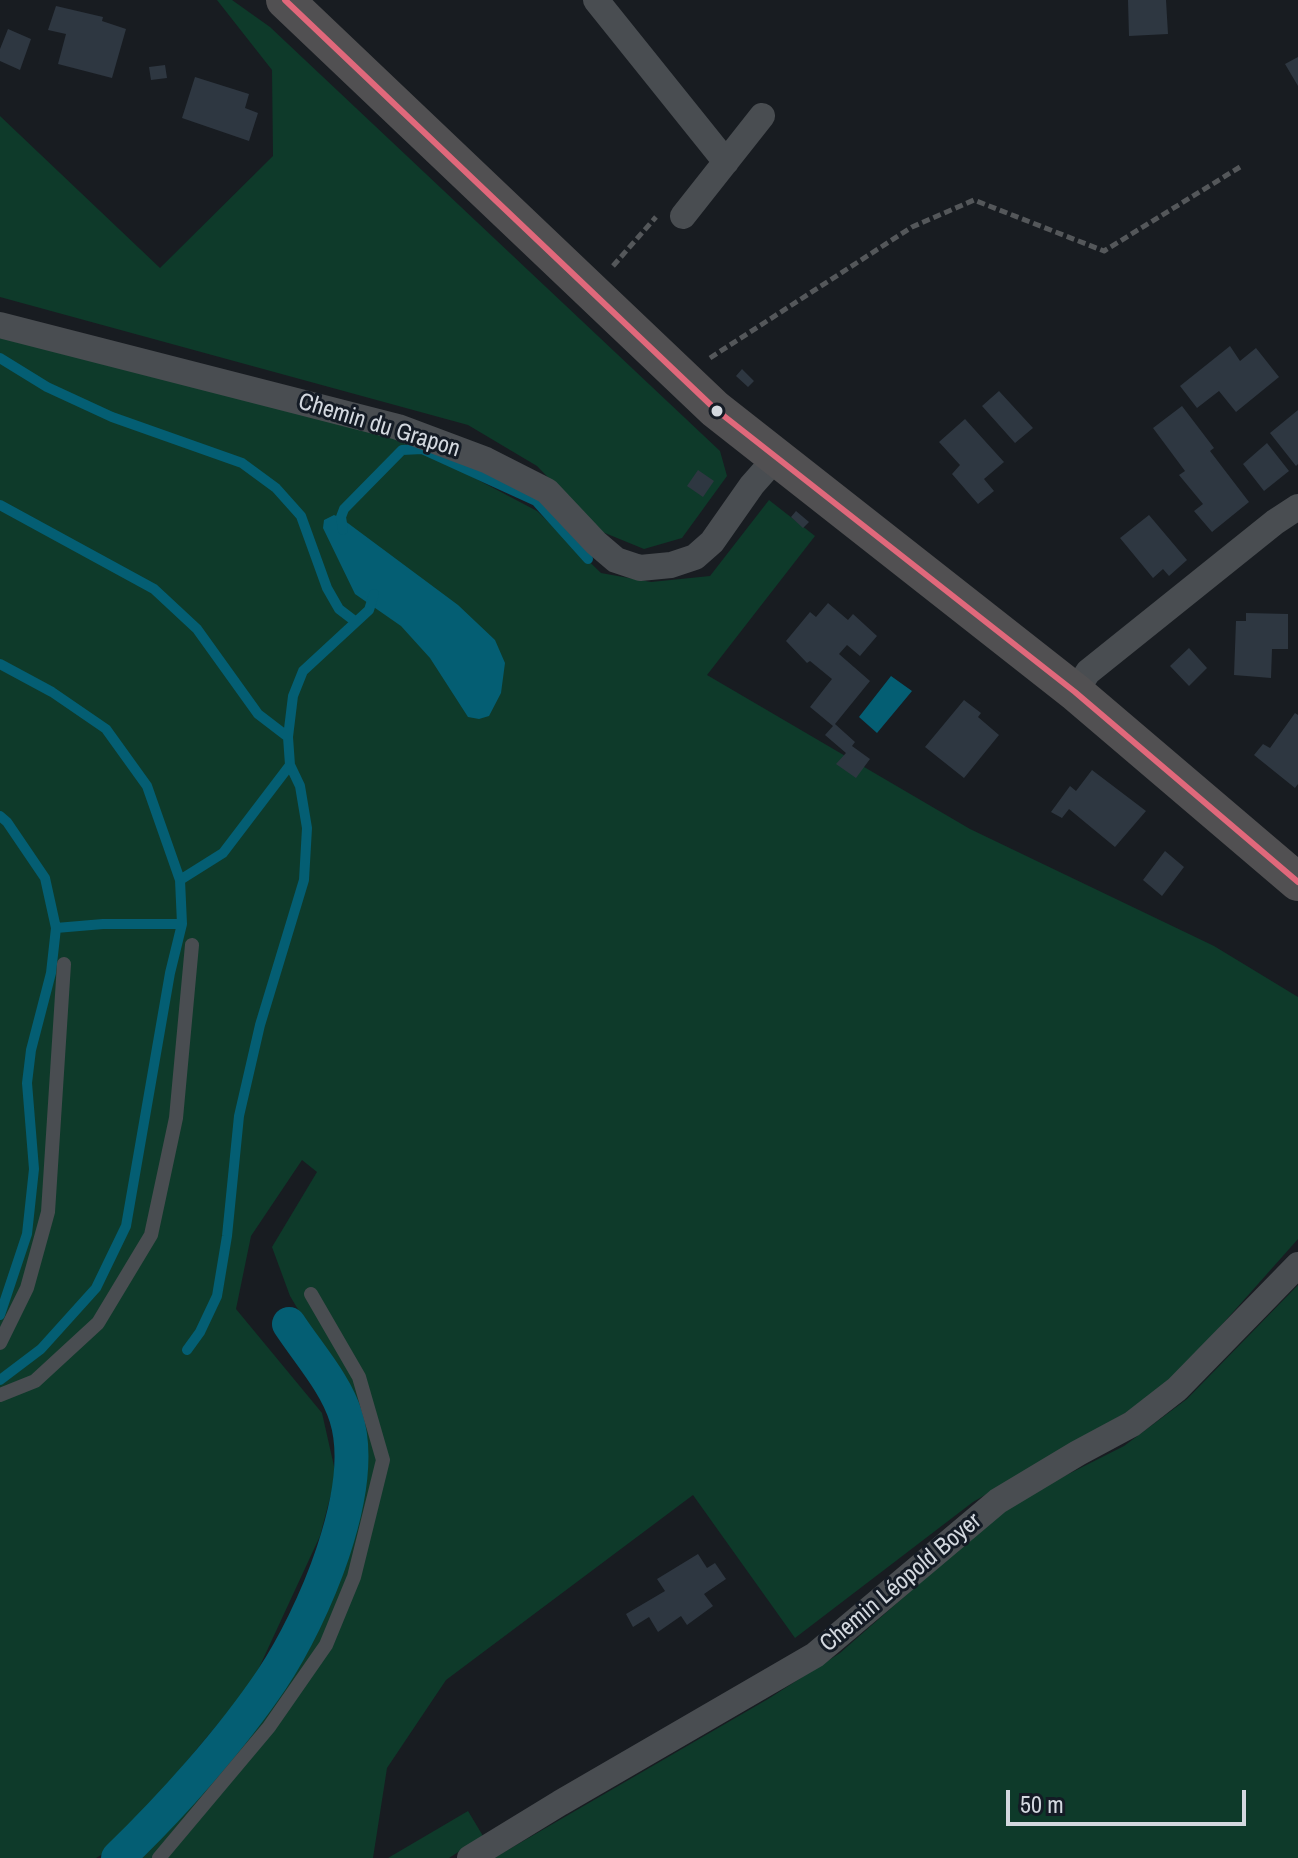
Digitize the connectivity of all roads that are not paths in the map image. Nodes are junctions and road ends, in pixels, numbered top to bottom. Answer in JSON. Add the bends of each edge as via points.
{"nodes":[{"id":1,"x":285,"y":0,"type":"edge"},
{"id":2,"x":596,"y":0,"type":"edge"},
{"id":3,"x":762,"y":116,"type":"dead end"},
{"id":4,"x":726,"y":162,"type":"junction"},
{"id":5,"x":683,"y":216,"type":"road end"},
{"id":6,"x":0,"y":325,"type":"edge"},
{"id":7,"x":775,"y":459,"type":"junction"},
{"id":8,"x":1298,"y":507,"type":"edge"},
{"id":9,"x":1075,"y":692,"type":"junction"},
{"id":10,"x":1298,"y":882,"type":"edge"},
{"id":11,"x":192,"y":945,"type":"dead end"},
{"id":12,"x":64,"y":964,"type":"dead end"},
{"id":13,"x":1298,"y":1265,"type":"edge"},
{"id":14,"x":311,"y":1294,"type":"dead end"},
{"id":15,"x":0,"y":1343,"type":"edge"},
{"id":16,"x":0,"y":1395,"type":"edge"},
{"id":17,"x":159,"y":1858,"type":"edge"},
{"id":18,"x":470,"y":1858,"type":"edge"}],
"edges":[{"from":1,"to":7,"type":"street","via":[[679,376]]},
{"from":2,"to":4,"type":"street"},
{"from":3,"to":4,"type":"street"},
{"from":4,"to":5,"type":"street"},
{"from":6,"to":7,"type":"street","name":"Chemin du Grapon","via":[[398,427],[442,443],[547,491],[616,560],[640,568],[695,557]]},
{"from":7,"to":9,"type":"street"},
{"from":8,"to":9,"type":"street","via":[[1088,672]]},
{"from":9,"to":10,"type":"street"},
{"from":11,"to":16,"type":"lane","via":[[176,1118],[151,1235],[98,1323],[35,1381]]},
{"from":12,"to":15,"type":"lane","via":[[48,1212],[27,1288]]},
{"from":13,"to":18,"type":"street","name":"Chemin Léopold Boyer","via":[[1177,1389],[1132,1424],[998,1501],[815,1655]]},
{"from":14,"to":17,"type":"lane","via":[[359,1377],[383,1460],[354,1577],[326,1645],[277,1716]]}]}
